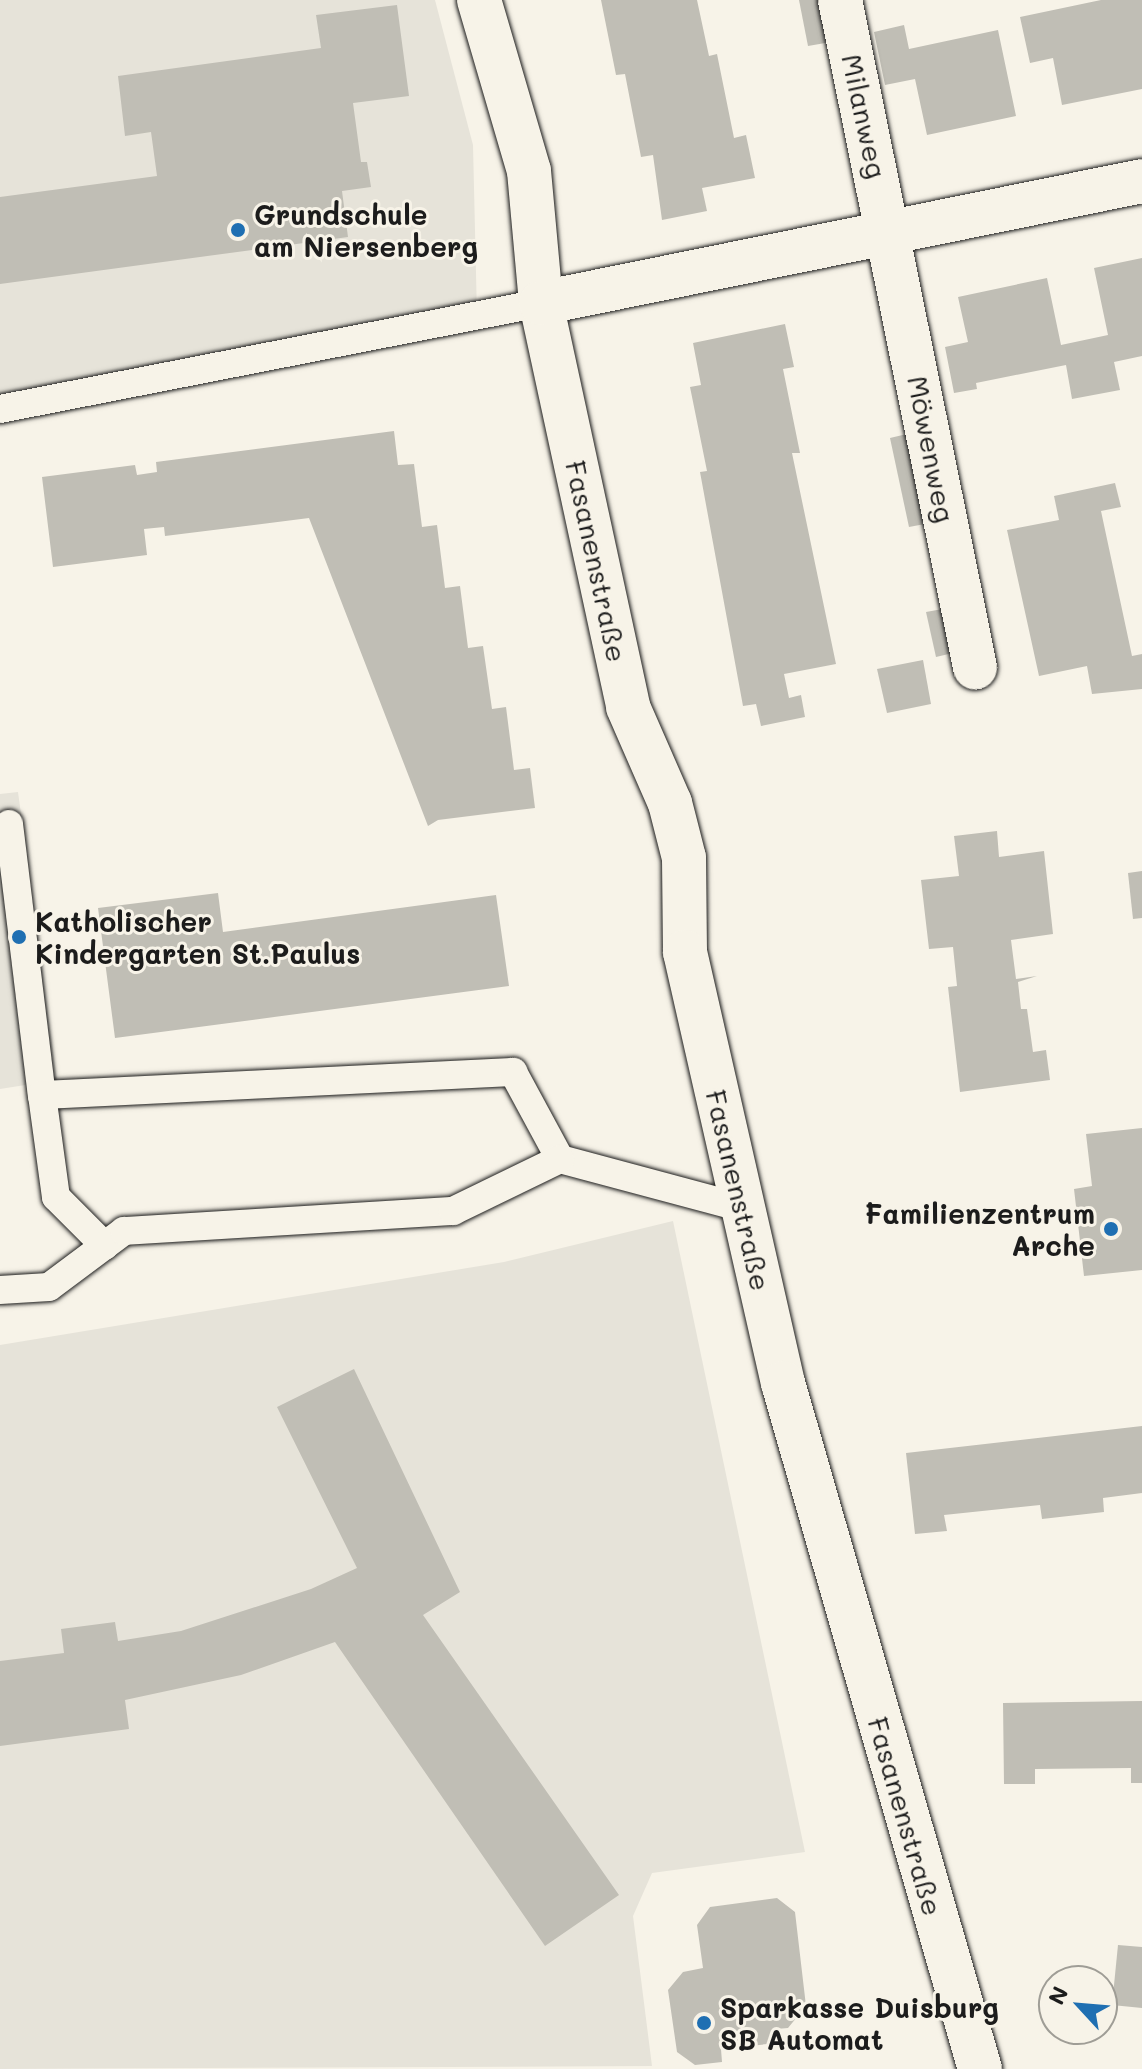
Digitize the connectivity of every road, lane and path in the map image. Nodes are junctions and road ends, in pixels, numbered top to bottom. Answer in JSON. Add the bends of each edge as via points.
{"nodes":[{"id":1,"x":479,"y":0,"type":"edge"},
{"id":2,"x":840,"y":0,"type":"edge"},
{"id":3,"x":1142,"y":181,"type":"edge"},
{"id":4,"x":890,"y":232,"type":"junction"},
{"id":5,"x":541,"y":303,"type":"junction"},
{"id":6,"x":0,"y":409,"type":"edge"},
{"id":7,"x":975,"y":667,"type":"dead end"},
{"id":8,"x":9,"y":824,"type":"dead end"},
{"id":9,"x":42,"y":1095,"type":"junction"},
{"id":10,"x":560,"y":1159,"type":"junction"},
{"id":11,"x":743,"y":1208,"type":"junction"},
{"id":12,"x":105,"y":1246,"type":"junction"},
{"id":13,"x":0,"y":1290,"type":"edge"},
{"id":14,"x":980,"y":2069,"type":"edge"}],
"edges":[{"from":1,"to":5,"type":"street","name":"Fasanenstraße","via":[[529,171]]},
{"from":2,"to":4,"type":"street","name":"Milanweg"},
{"from":3,"to":4,"type":"street"},
{"from":4,"to":5,"type":"street"},
{"from":4,"to":7,"type":"street","name":"Möwenweg"},
{"from":5,"to":6,"type":"lane"},
{"from":5,"to":11,"type":"street","name":"Fasanenstraße","via":[[628,707],[670,803],[684,858],[685,952]]},
{"from":8,"to":9,"type":"lane"},
{"from":9,"to":10,"type":"lane","via":[[513,1072]]},
{"from":9,"to":12,"type":"lane","via":[[56,1197]]},
{"from":10,"to":11,"type":"lane"},
{"from":10,"to":12,"type":"lane","via":[[453,1211],[124,1231]]},
{"from":11,"to":14,"type":"street","name":"Fasanenstraße","via":[[783,1383]]},
{"from":12,"to":13,"type":"lane","via":[[49,1287]]}]}
